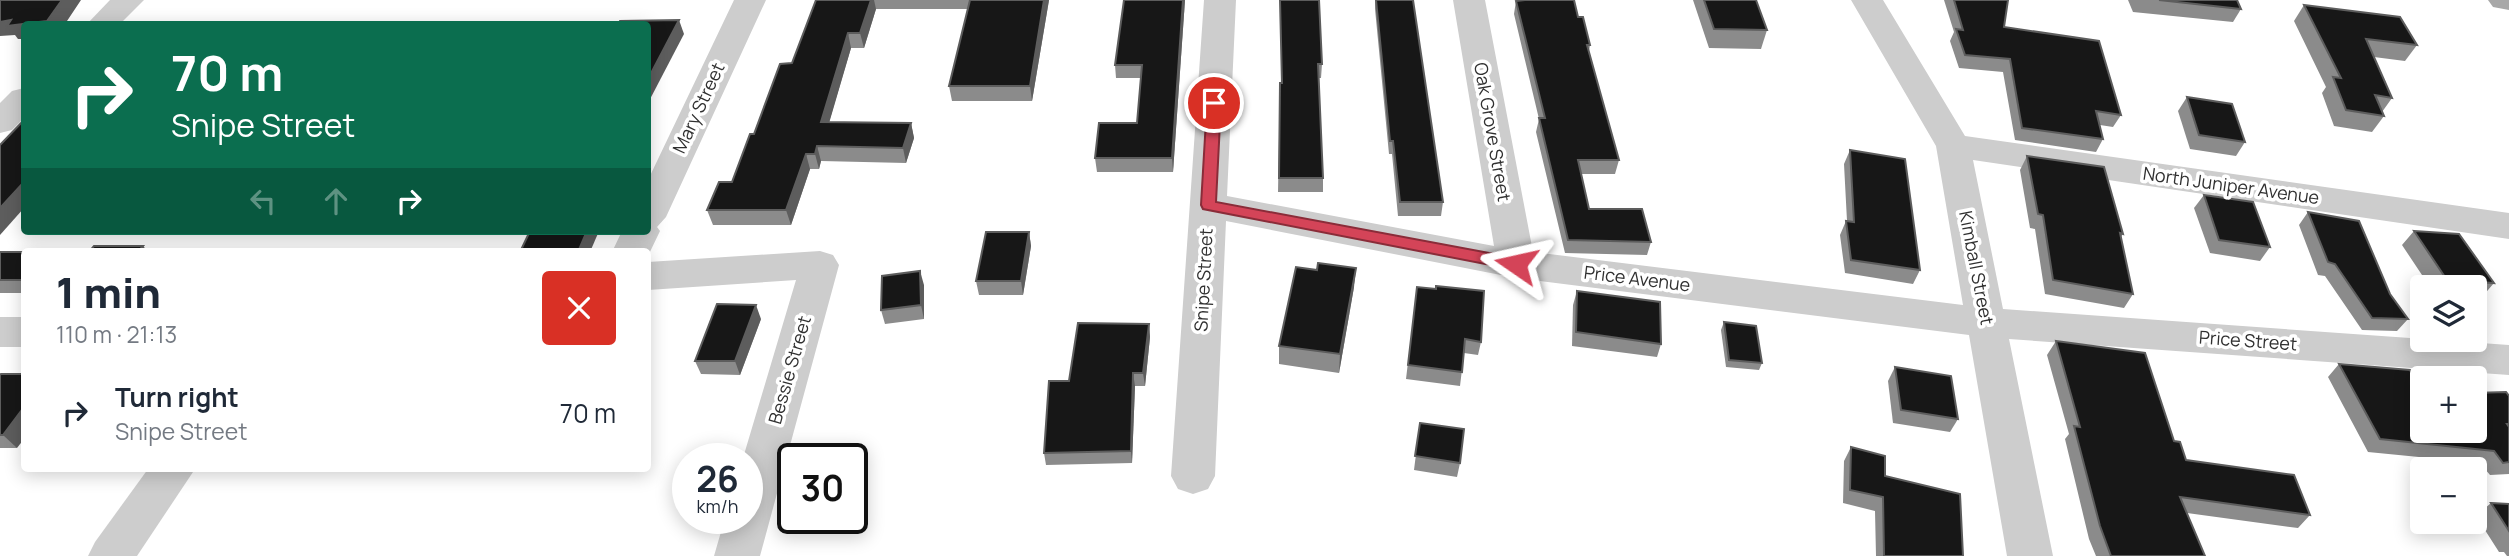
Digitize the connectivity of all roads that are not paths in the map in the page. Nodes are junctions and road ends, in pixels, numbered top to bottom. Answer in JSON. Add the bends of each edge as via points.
{"nodes":[{"id":1,"x":128,"y":0,"type":"edge"},
{"id":2,"x":750,"y":0,"type":"edge"},
{"id":3,"x":1220,"y":0,"type":"edge"},
{"id":4,"x":1469,"y":0,"type":"edge"},
{"id":5,"x":1867,"y":0,"type":"edge"},
{"id":6,"x":105,"y":21,"type":"edge"},
{"id":7,"x":21,"y":102,"type":"edge"},
{"id":8,"x":0,"y":122,"type":"edge"},
{"id":9,"x":1953,"y":146,"type":"junction"},
{"id":10,"x":1208,"y":205,"type":"junction"},
{"id":11,"x":651,"y":211,"type":"edge"},
{"id":12,"x":2509,"y":226,"type":"edge"},
{"id":13,"x":1516,"y":264,"type":"junction"},
{"id":14,"x":651,"y":275,"type":"edge"},
{"id":15,"x":1986,"y":323,"type":"junction"},
{"id":16,"x":0,"y":332,"type":"edge"},
{"id":17,"x":21,"y":332,"type":"edge"},
{"id":18,"x":2509,"y":360,"type":"edge"},
{"id":19,"x":171,"y":472,"type":"edge"},
{"id":20,"x":1193,"y":475,"type":"dead end"},
{"id":21,"x":111,"y":556,"type":"edge"},
{"id":22,"x":737,"y":556,"type":"edge"},
{"id":23,"x":2030,"y":556,"type":"edge"}],
"edges":[{"from":1,"to":6,"type":"street"},
{"from":2,"to":11,"type":"street","name":"Mary Street"},
{"from":3,"to":10,"type":"street","name":"Snipe Street"},
{"from":4,"to":13,"type":"street","name":"Oak Grove Street"},
{"from":5,"to":9,"type":"street","name":"Kimball Street"},
{"from":7,"to":8,"type":"street"},
{"from":9,"to":12,"type":"street","name":"North Juniper Avenue"},
{"from":9,"to":15,"type":"street","name":"Kimball Street"},
{"from":10,"to":13,"type":"street","name":"Price Avenue"},
{"from":10,"to":20,"type":"street","name":"Snipe Street"},
{"from":13,"to":15,"type":"street","name":"Price Avenue"},
{"from":14,"to":22,"type":"street","name":"Bessie Street","via":[[820,265]]},
{"from":15,"to":18,"type":"street","name":"Price Street"},
{"from":15,"to":23,"type":"street","name":"Kimball Street"},
{"from":16,"to":17,"type":"street"},
{"from":19,"to":21,"type":"street"}]}
